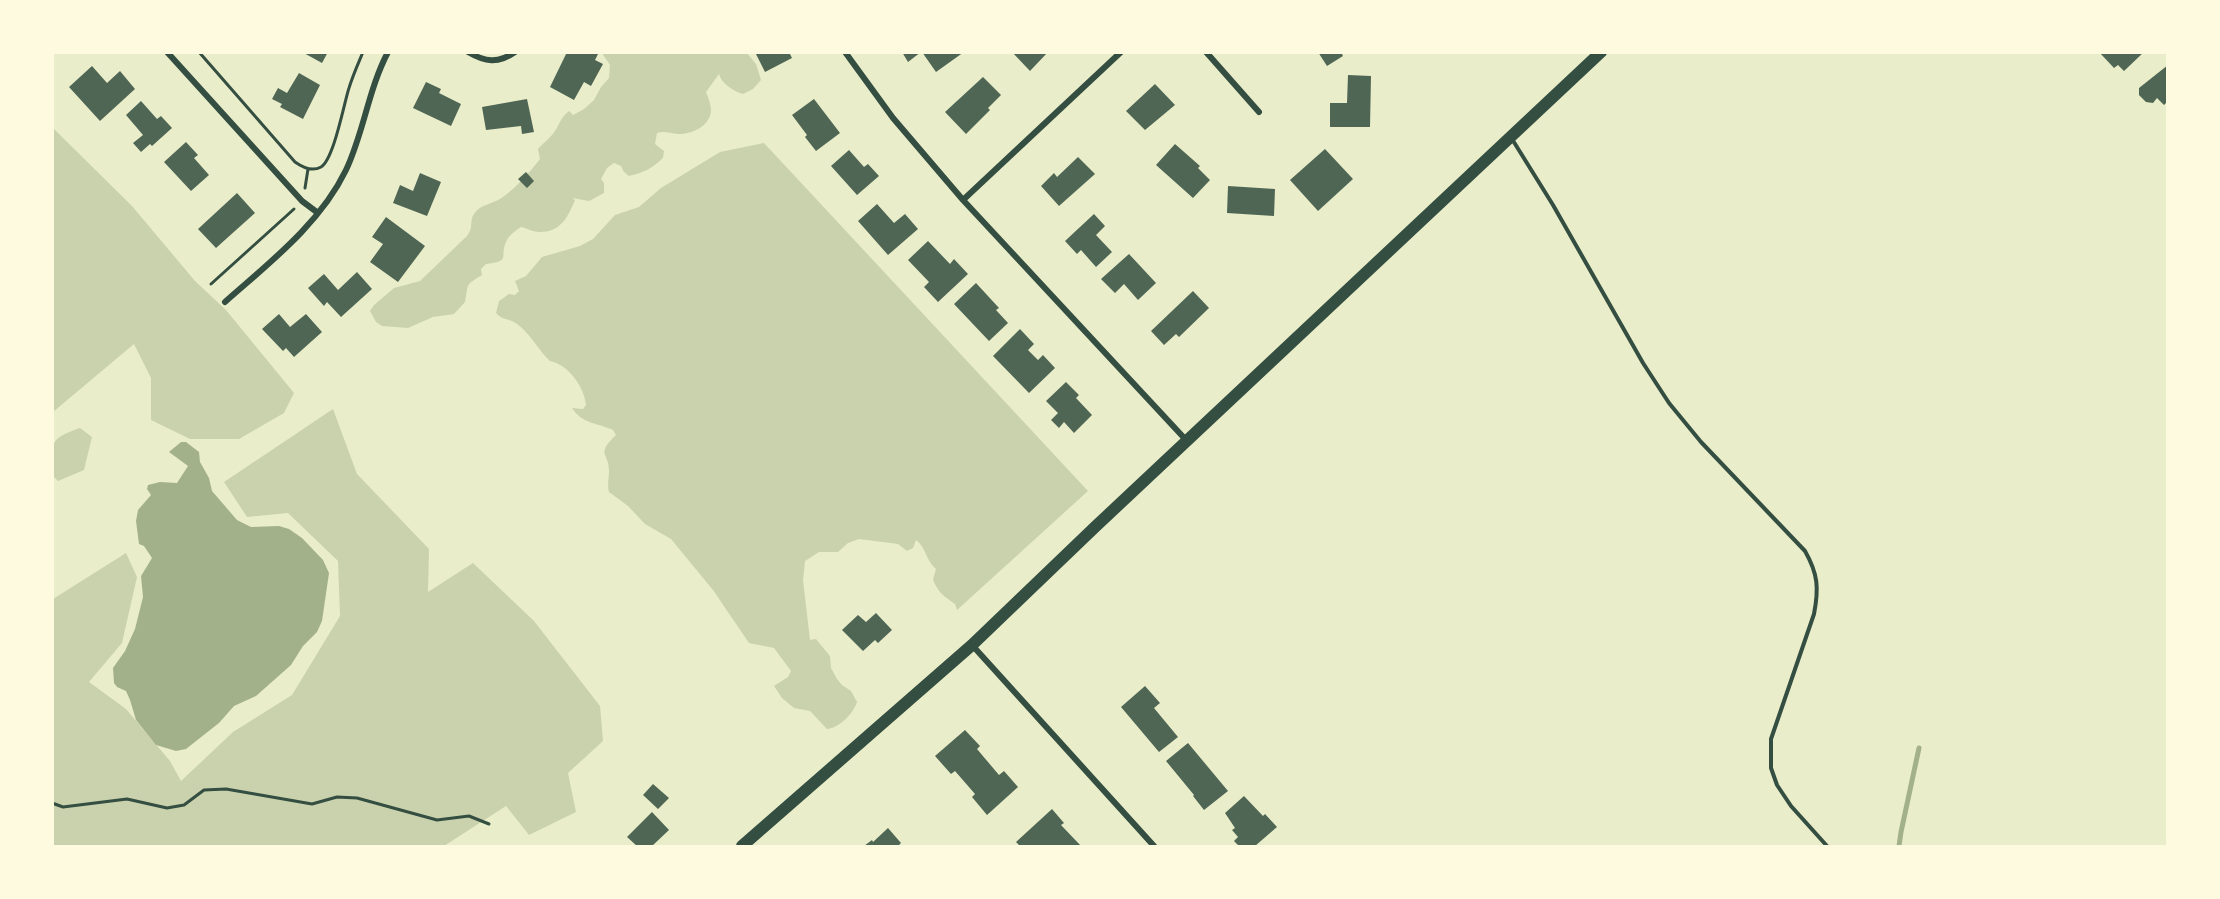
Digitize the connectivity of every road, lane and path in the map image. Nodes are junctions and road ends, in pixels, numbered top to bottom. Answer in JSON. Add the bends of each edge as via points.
{"nodes":[{"id":1,"x":167,"y":52,"type":"edge"},
{"id":2,"x":199,"y":52,"type":"edge"},
{"id":3,"x":363,"y":52,"type":"edge"},
{"id":4,"x":388,"y":52,"type":"edge"},
{"id":5,"x":468,"y":52,"type":"edge"},
{"id":6,"x":514,"y":52,"type":"edge"},
{"id":7,"x":845,"y":52,"type":"edge"},
{"id":8,"x":1121,"y":52,"type":"edge"},
{"id":9,"x":1206,"y":52,"type":"edge"},
{"id":10,"x":1602,"y":52,"type":"edge"},
{"id":11,"x":1259,"y":112,"type":"dead end"},
{"id":12,"x":1510,"y":138,"type":"junction"},
{"id":13,"x":308,"y":169,"type":"junction"},
{"id":14,"x":963,"y":200,"type":"junction"},
{"id":15,"x":302,"y":201,"type":"junction"},
{"id":16,"x":318,"y":213,"type":"junction"},
{"id":17,"x":211,"y":284,"type":"dead end"},
{"id":18,"x":225,"y":302,"type":"dead end"},
{"id":19,"x":1187,"y":441,"type":"junction"},
{"id":20,"x":972,"y":645,"type":"junction"},
{"id":21,"x":52,"y":804,"type":"edge"},
{"id":22,"x":489,"y":824,"type":"dead end"},
{"id":23,"x":742,"y":846,"type":"edge"},
{"id":24,"x":1154,"y":846,"type":"edge"},
{"id":25,"x":1827,"y":846,"type":"edge"}],
"edges":[{"from":1,"to":15,"type":"street"},
{"from":2,"to":13,"type":"path","via":[[295,162]]},
{"from":3,"to":13,"type":"path","via":[[325,163]]},
{"from":4,"to":16,"type":"street","via":[[346,170]]},
{"from":5,"to":6,"type":"street","via":[[493,61]]},
{"from":7,"to":14,"type":"street","via":[[893,118]]},
{"from":8,"to":14,"type":"street"},
{"from":9,"to":11,"type":"street"},
{"from":10,"to":12,"type":"main road"},
{"from":12,"to":19,"type":"main road"},
{"from":12,"to":25,"type":"lane","via":[[1669,403],[1805,551],[1815,567],[1818,593],[1814,614],[1771,739],[1771,768],[1791,806]]},
{"from":13,"to":15,"type":"path"},
{"from":14,"to":19,"type":"street"},
{"from":15,"to":16,"type":"street"},
{"from":15,"to":17,"type":"path"},
{"from":16,"to":18,"type":"street"},
{"from":19,"to":20,"type":"main road"},
{"from":20,"to":23,"type":"main road"},
{"from":20,"to":24,"type":"street"},
{"from":21,"to":22,"type":"path","via":[[63,807],[127,799],[167,807],[184,805],[204,790],[226,789],[312,804],[337,797],[357,798],[437,820],[469,816]]}]}
